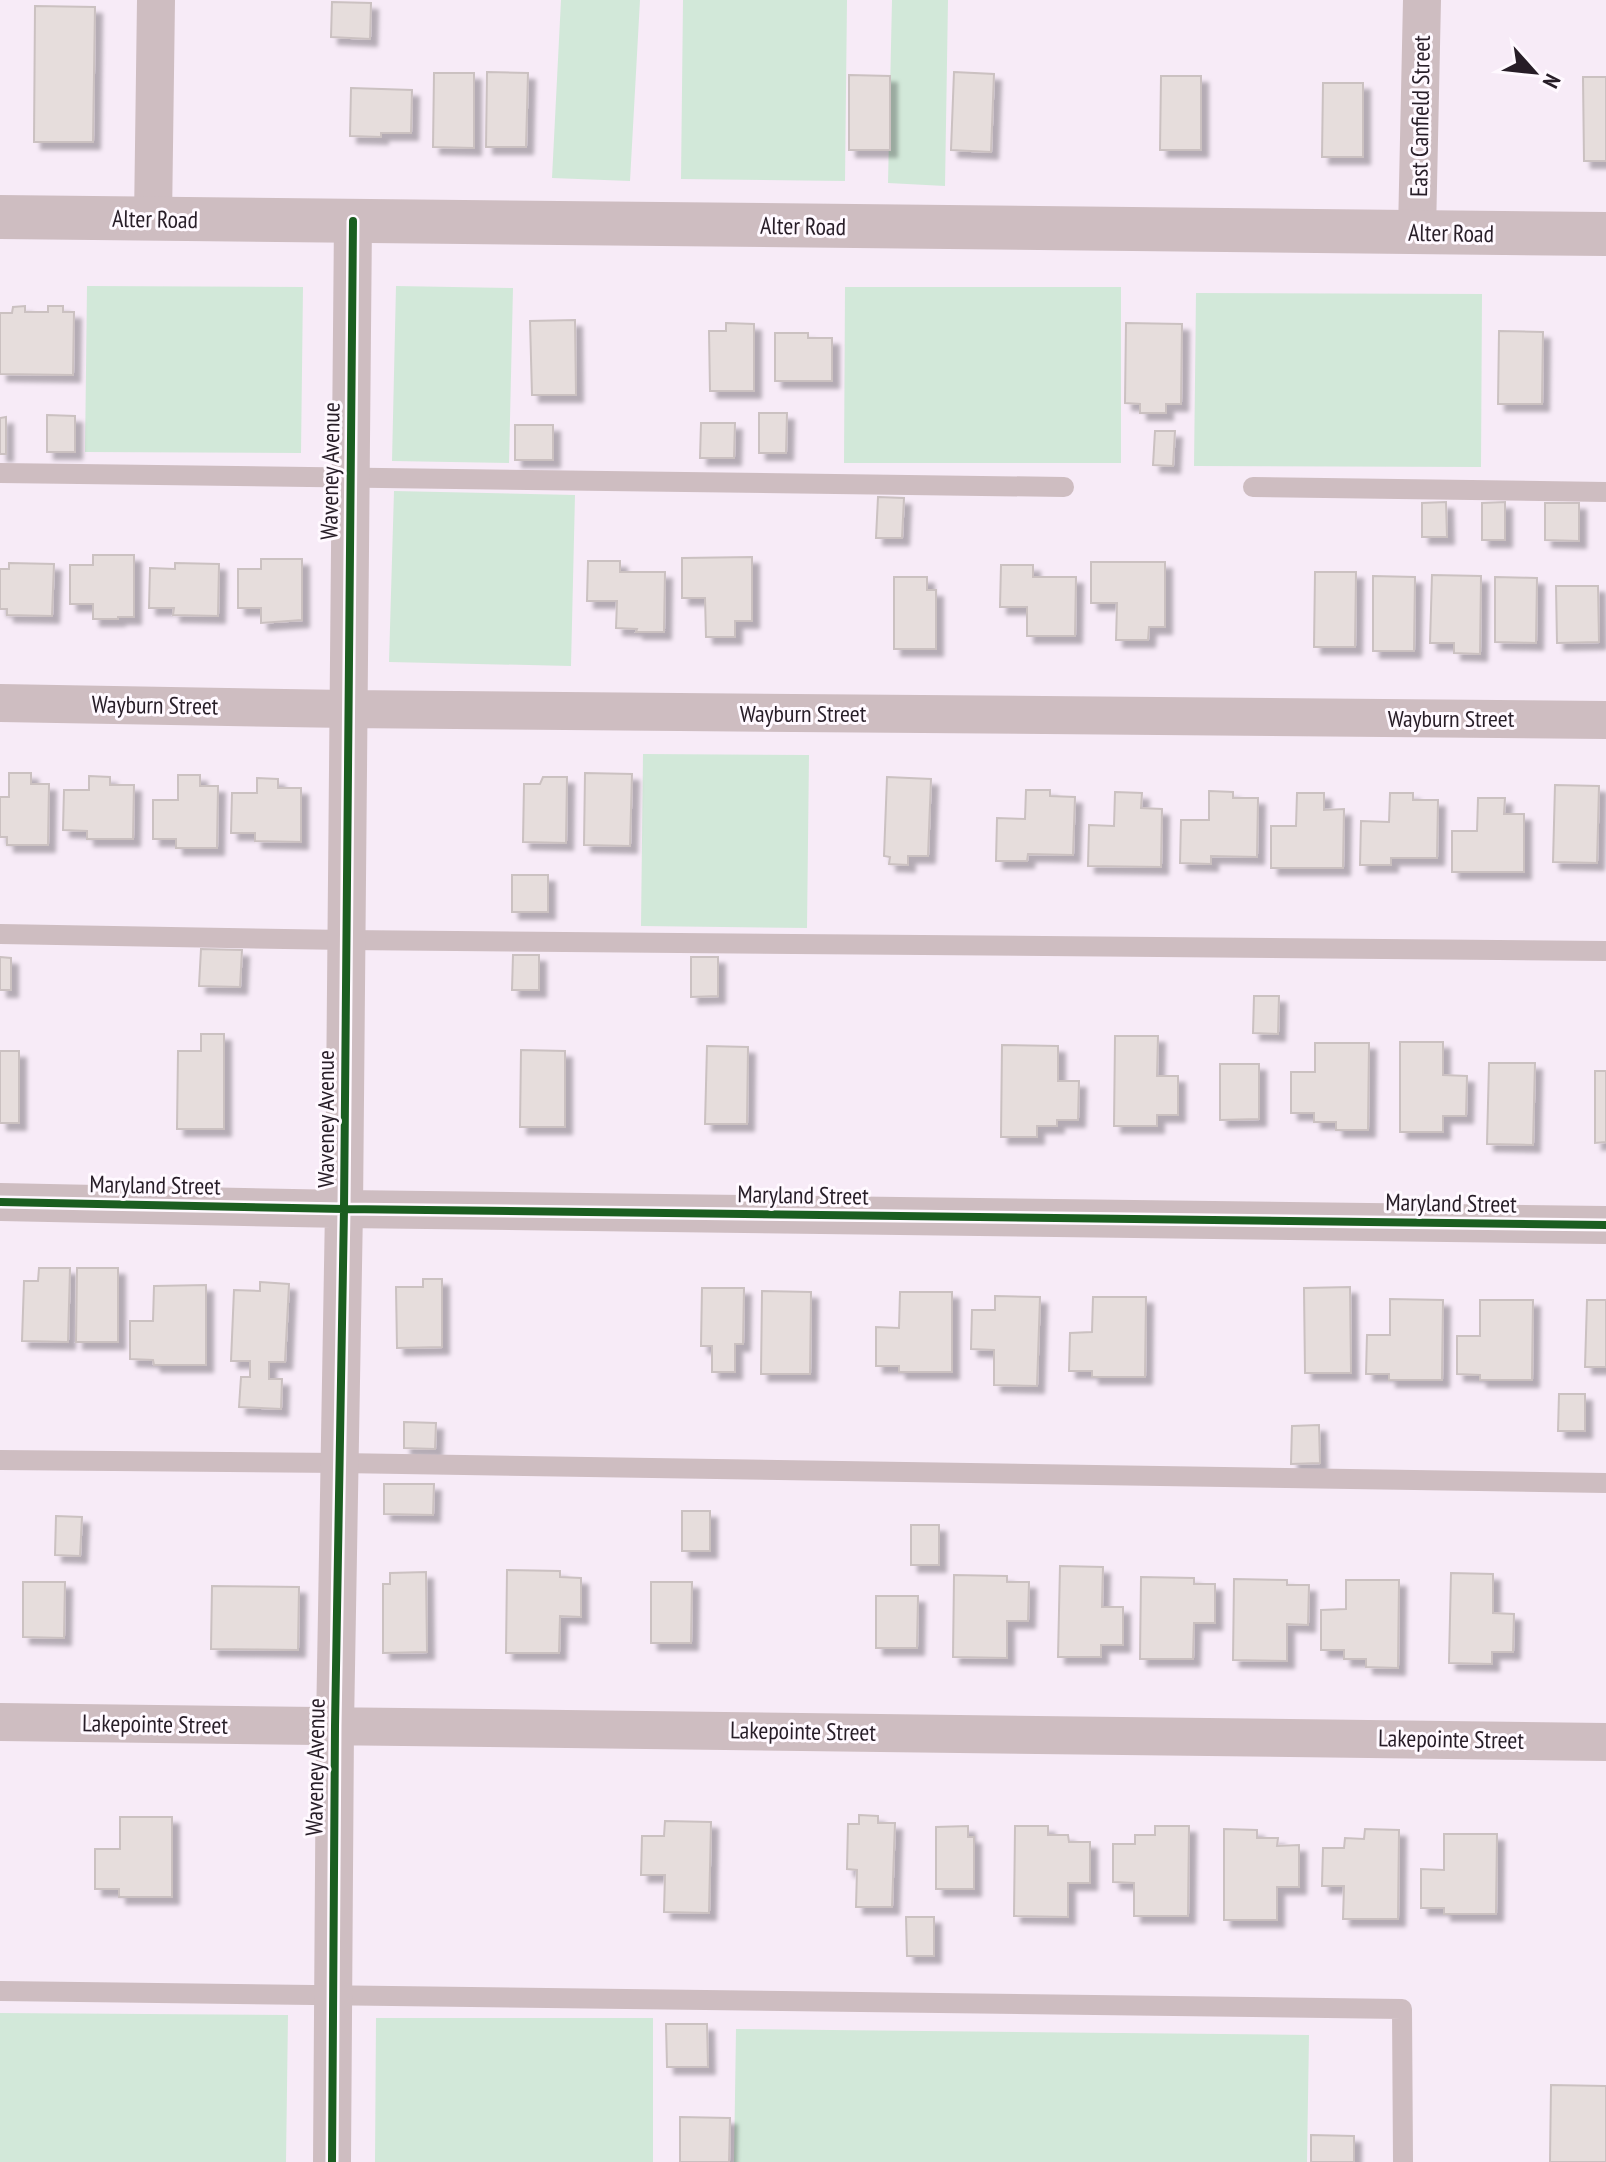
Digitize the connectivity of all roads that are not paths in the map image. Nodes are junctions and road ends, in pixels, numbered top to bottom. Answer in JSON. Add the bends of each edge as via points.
{"nodes":[{"id":1,"x":156,"y":0,"type":"edge"},
{"id":2,"x":1422,"y":0,"type":"edge"},
{"id":3,"x":0,"y":217,"type":"edge"},
{"id":4,"x":153,"y":219,"type":"junction"},
{"id":5,"x":353,"y":221,"type":"junction"},
{"id":6,"x":1417,"y":232,"type":"junction"},
{"id":7,"x":1606,"y":234,"type":"edge"},
{"id":8,"x":0,"y":473,"type":"edge"},
{"id":9,"x":350,"y":477,"type":"junction"},
{"id":10,"x":1064,"y":487,"type":"dead end"},
{"id":11,"x":1253,"y":487,"type":"dead end"},
{"id":12,"x":1606,"y":492,"type":"edge"},
{"id":13,"x":0,"y":703,"type":"edge"},
{"id":14,"x":347,"y":709,"type":"junction"},
{"id":15,"x":1606,"y":720,"type":"edge"},
{"id":16,"x":0,"y":934,"type":"edge"},
{"id":17,"x":346,"y":940,"type":"junction"},
{"id":18,"x":1606,"y":951,"type":"edge"},
{"id":19,"x":0,"y":1202,"type":"edge"},
{"id":20,"x":344,"y":1209,"type":"junction"},
{"id":21,"x":1606,"y":1225,"type":"edge"},
{"id":22,"x":0,"y":1460,"type":"edge"},
{"id":23,"x":340,"y":1463,"type":"junction"},
{"id":24,"x":1606,"y":1483,"type":"edge"},
{"id":25,"x":0,"y":1722,"type":"edge"},
{"id":26,"x":335,"y":1726,"type":"junction"},
{"id":27,"x":1606,"y":1742,"type":"edge"},
{"id":28,"x":0,"y":1991,"type":"edge"},
{"id":29,"x":333,"y":1995,"type":"junction"},
{"id":30,"x":332,"y":2162,"type":"edge"},
{"id":31,"x":1403,"y":2162,"type":"edge"}],
"edges":[{"from":1,"to":4,"type":"street"},
{"from":2,"to":6,"type":"street","name":"East Canfield Street"},
{"from":3,"to":4,"type":"street","name":"Alter Road"},
{"from":4,"to":5,"type":"street","name":"Alter Road"},
{"from":5,"to":6,"type":"street","name":"Alter Road"},
{"from":5,"to":9,"type":"street","name":"Waveney Avenue"},
{"from":6,"to":7,"type":"street","name":"Alter Road"},
{"from":8,"to":9,"type":"lane"},
{"from":9,"to":10,"type":"lane"},
{"from":9,"to":14,"type":"street","name":"Waveney Avenue"},
{"from":11,"to":12,"type":"lane"},
{"from":13,"to":14,"type":"street","name":"Wayburn Street"},
{"from":14,"to":15,"type":"street","name":"Wayburn Street"},
{"from":14,"to":17,"type":"street","name":"Waveney Avenue"},
{"from":16,"to":17,"type":"lane"},
{"from":17,"to":18,"type":"lane"},
{"from":17,"to":20,"type":"street","name":"Waveney Avenue"},
{"from":19,"to":20,"type":"street","name":"Maryland Street"},
{"from":20,"to":21,"type":"street","name":"Maryland Street"},
{"from":20,"to":23,"type":"street","name":"Waveney Avenue"},
{"from":22,"to":23,"type":"lane"},
{"from":23,"to":24,"type":"lane"},
{"from":23,"to":26,"type":"street","name":"Waveney Avenue"},
{"from":25,"to":26,"type":"street","name":"Lakepointe Street"},
{"from":26,"to":27,"type":"street","name":"Lakepointe Street"},
{"from":26,"to":29,"type":"street","name":"Waveney Avenue"},
{"from":28,"to":29,"type":"lane"},
{"from":29,"to":30,"type":"street","name":"Waveney Avenue"},
{"from":29,"to":31,"type":"lane","via":[[1402,2009]]}]}
